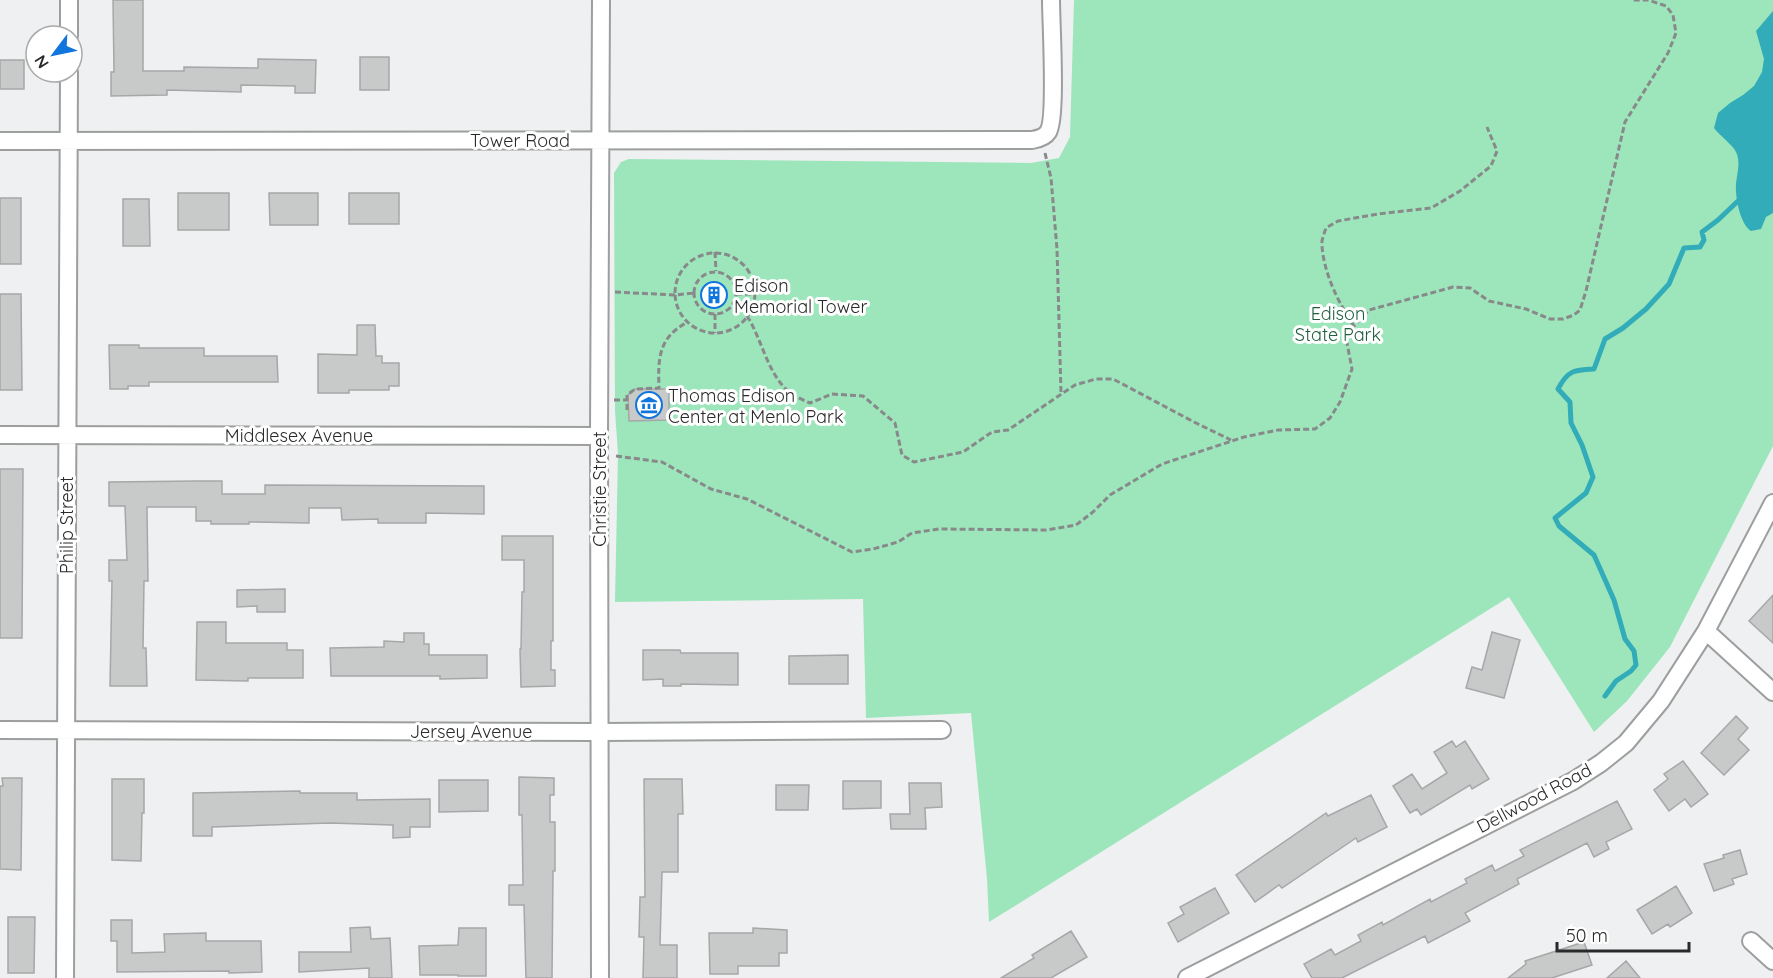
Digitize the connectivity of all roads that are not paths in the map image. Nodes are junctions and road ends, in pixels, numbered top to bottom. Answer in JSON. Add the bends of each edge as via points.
{"nodes":[{"id":1,"x":69,"y":0,"type":"edge"},
{"id":2,"x":601,"y":0,"type":"edge"},
{"id":3,"x":1051,"y":0,"type":"edge"},
{"id":4,"x":69,"y":24,"type":"edge"},
{"id":5,"x":69,"y":84,"type":"edge"},
{"id":6,"x":601,"y":140,"type":"junction"},
{"id":7,"x":0,"y":141,"type":"edge"},
{"id":8,"x":69,"y":141,"type":"junction"},
{"id":9,"x":67,"y":434,"type":"junction"},
{"id":10,"x":0,"y":435,"type":"edge"},
{"id":11,"x":599,"y":436,"type":"junction"},
{"id":12,"x":1773,"y":503,"type":"edge"},
{"id":13,"x":1706,"y":631,"type":"junction"},
{"id":14,"x":1773,"y":692,"type":"edge"},
{"id":15,"x":0,"y":730,"type":"edge"},
{"id":16,"x":65,"y":730,"type":"junction"},
{"id":17,"x":942,"y":730,"type":"dead end"},
{"id":18,"x":600,"y":732,"type":"junction"},
{"id":19,"x":1751,"y":940,"type":"dead end"},
{"id":20,"x":1773,"y":961,"type":"edge"},
{"id":21,"x":64,"y":978,"type":"edge"},
{"id":22,"x":600,"y":978,"type":"edge"},
{"id":23,"x":1187,"y":978,"type":"edge"}],
"edges":[{"from":1,"to":4,"type":"street"},
{"from":2,"to":6,"type":"street","name":"Christie Street"},
{"from":3,"to":6,"type":"street","name":"Tower Road","via":[[1053,105],[1051,125],[1041,138]]},
{"from":5,"to":8,"type":"street","name":"Philip Street"},
{"from":6,"to":8,"type":"street","name":"Tower Road"},
{"from":6,"to":11,"type":"street","name":"Christie Street"},
{"from":7,"to":8,"type":"street","name":"Tower Road"},
{"from":8,"to":9,"type":"street","name":"Philip Street"},
{"from":9,"to":10,"type":"street","name":"Middlesex Avenue"},
{"from":9,"to":11,"type":"street","name":"Middlesex Avenue"},
{"from":9,"to":16,"type":"street","name":"Philip Street"},
{"from":11,"to":18,"type":"street","name":"Christie Street"},
{"from":12,"to":13,"type":"street","name":"Dellwood Road"},
{"from":13,"to":14,"type":"street"},
{"from":13,"to":23,"type":"street","name":"Dellwood Road","via":[[1644,723],[1601,763],[1573,781]]},
{"from":15,"to":16,"type":"street","name":"Jersey Avenue"},
{"from":16,"to":18,"type":"street","name":"Jersey Avenue"},
{"from":16,"to":21,"type":"street","name":"Philip Street"},
{"from":17,"to":18,"type":"street","name":"Jersey Avenue"},
{"from":18,"to":22,"type":"street","name":"Christie Street"},
{"from":19,"to":20,"type":"street"}]}
